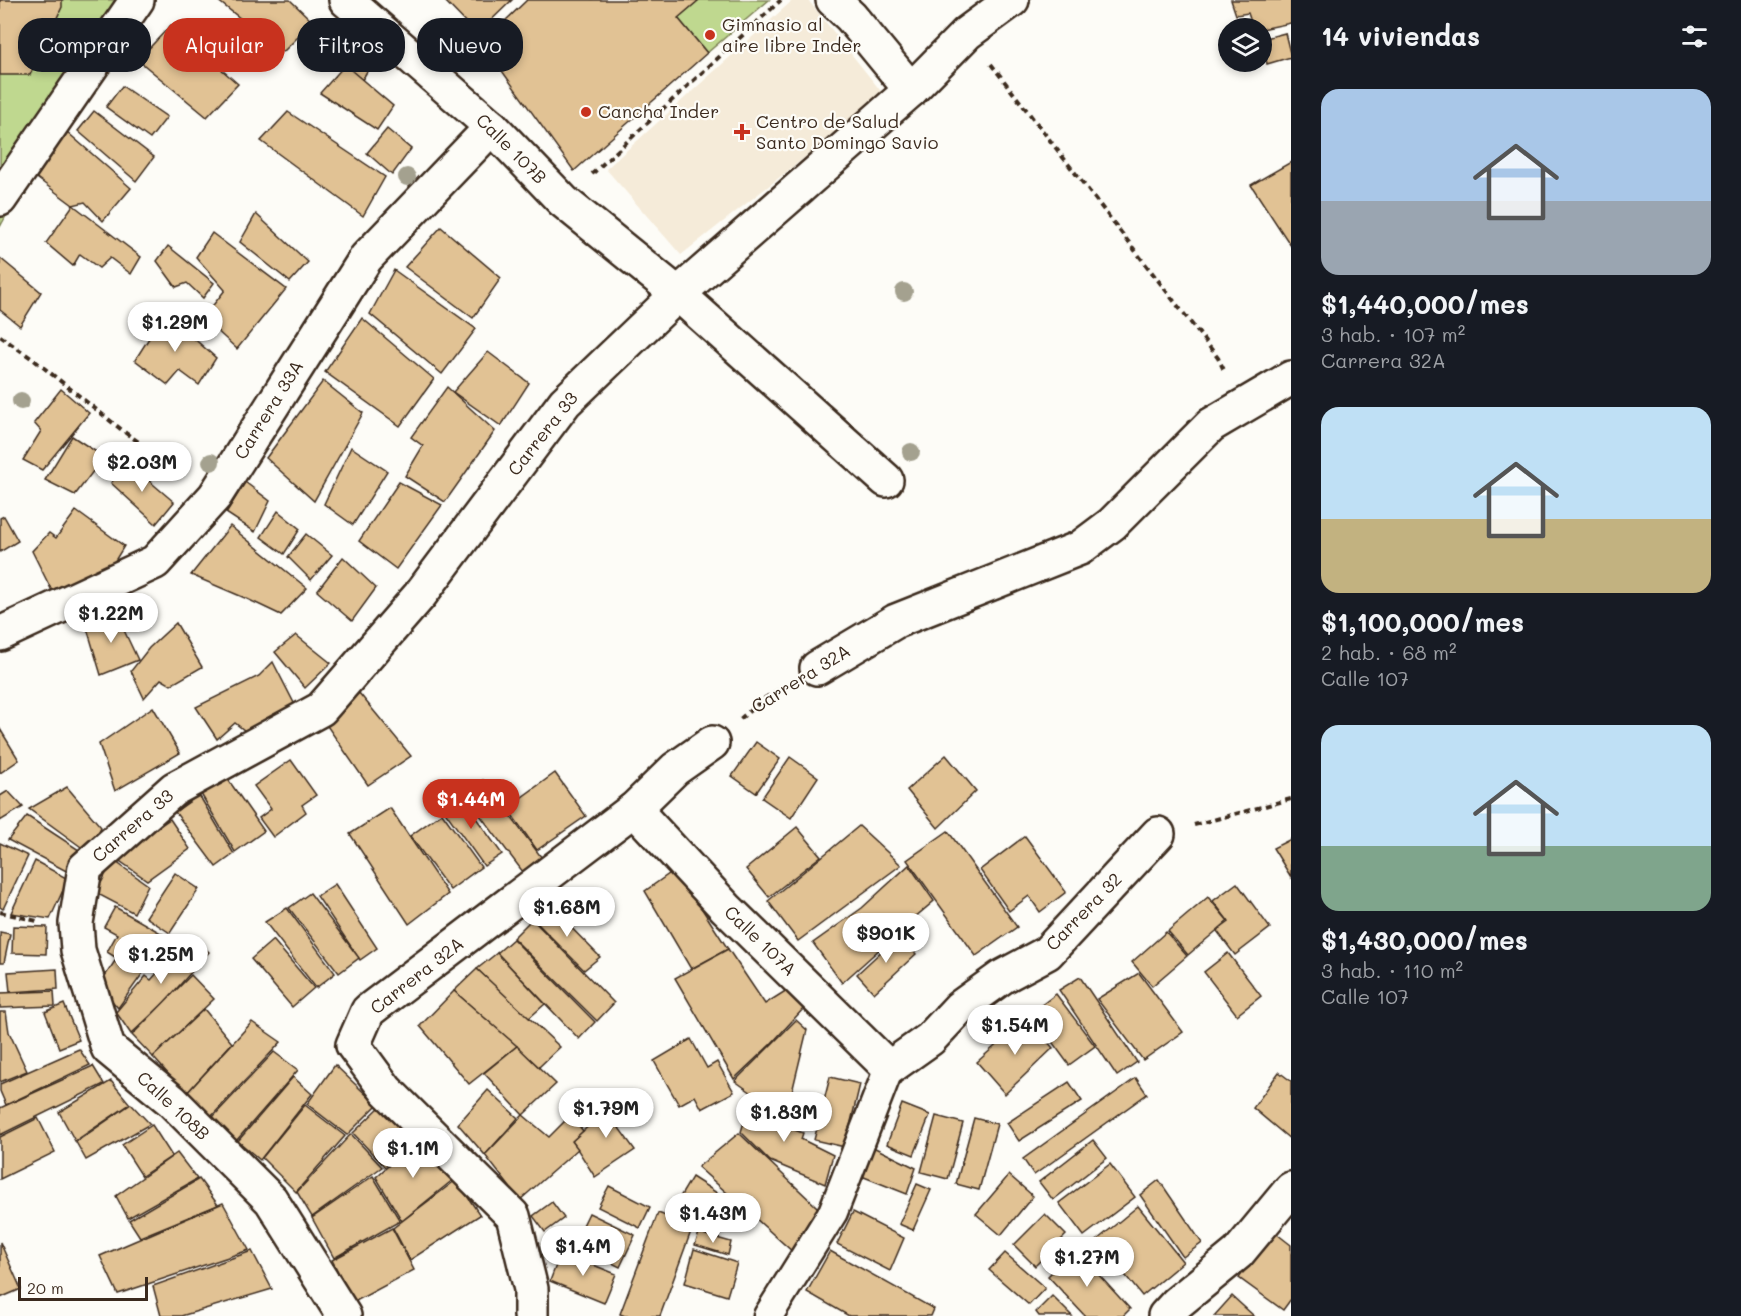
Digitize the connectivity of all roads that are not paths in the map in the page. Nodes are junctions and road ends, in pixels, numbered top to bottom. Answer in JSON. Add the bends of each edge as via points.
{"nodes":[{"id":1,"x":137,"y":0,"type":"edge"},
{"id":2,"x":346,"y":0,"type":"edge"},
{"id":3,"x":833,"y":0,"type":"edge"},
{"id":4,"x":1012,"y":0,"type":"edge"},
{"id":5,"x":911,"y":90,"type":"junction"},
{"id":6,"x":492,"y":127,"type":"junction"},
{"id":7,"x":0,"y":199,"type":"edge"},
{"id":8,"x":678,"y":294,"type":"junction"},
{"id":9,"x":1291,"y":378,"type":"edge"},
{"id":10,"x":886,"y":480,"type":"dead end"},
{"id":11,"x":0,"y":634,"type":"edge"},
{"id":12,"x":817,"y":668,"type":"road end"},
{"id":13,"x":712,"y":743,"type":"road end"},
{"id":14,"x":634,"y":810,"type":"junction"},
{"id":15,"x":1158,"y":834,"type":"road end"},
{"id":16,"x":85,"y":868,"type":"joint"},
{"id":17,"x":890,"y":1068,"type":"junction"},
{"id":18,"x":1291,"y":1189,"type":"edge"},
{"id":19,"x":344,"y":1316,"type":"edge"},
{"id":20,"x":531,"y":1316,"type":"edge"},
{"id":21,"x":768,"y":1316,"type":"edge"},
{"id":22,"x":1165,"y":1316,"type":"edge"}],
"edges":[{"from":1,"to":7,"type":"street"},
{"from":2,"to":6,"type":"street","name":"Calle 107B"},
{"from":3,"to":5,"type":"street"},
{"from":4,"to":5,"type":"street","name":"Carrera 33","via":[[967,33]]},
{"from":5,"to":8,"type":"street","name":"Carrera 33"},
{"from":6,"to":8,"type":"street","name":"Calle 107B","via":[[563,201]]},
{"from":6,"to":11,"type":"street","name":"Carrera 33A","via":[[366,258],[215,496],[155,562]]},
{"from":8,"to":10,"type":"street","name":"Calle 107B"},
{"from":8,"to":16,"type":"street","name":"Carrera 33","via":[[566,402],[420,595],[321,709],[174,789]]},
{"from":9,"to":12,"type":"street","name":"Carrera 32A","via":[[1211,425],[1112,524],[1080,548],[896,621]]},
{"from":13,"to":14,"type":"street","name":"Carrera 32A","via":[[675,769]]},
{"from":14,"to":17,"type":"street","name":"Calle 107A","via":[[726,908]]},
{"from":14,"to":20,"type":"street","name":"Carrera 32A","via":[[368,1011],[353,1045],[386,1090],[513,1216],[531,1289]]},
{"from":15,"to":17,"type":"street","name":"Carrera 32","via":[[1047,952],[1002,977],[959,1008],[930,1039]]},
{"from":16,"to":19,"type":"street","name":"Calle 108B","via":[[76,923],[78,950],[108,1048],[172,1101],[271,1200]]},
{"from":17,"to":21,"type":"street","via":[[833,1212]]},
{"from":18,"to":22,"type":"street","via":[[1238,1253]]}]}
